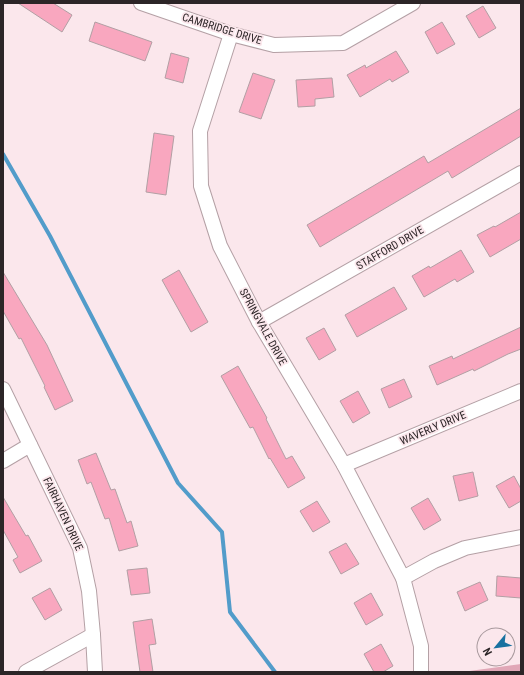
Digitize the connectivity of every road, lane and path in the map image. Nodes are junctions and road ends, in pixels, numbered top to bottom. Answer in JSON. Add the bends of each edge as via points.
{"nodes":[{"id":1,"x":141,"y":3,"type":"edge"},
{"id":2,"x":413,"y":3,"type":"edge"},
{"id":3,"x":231,"y":34,"type":"junction"},
{"id":4,"x":521,"y":173,"type":"edge"},
{"id":5,"x":259,"y":322,"type":"junction"},
{"id":6,"x":3,"y":389,"type":"edge"},
{"id":7,"x":521,"y":391,"type":"edge"},
{"id":8,"x":30,"y":446,"type":"junction"},
{"id":9,"x":3,"y":461,"type":"edge"},
{"id":10,"x":344,"y":466,"type":"junction"},
{"id":11,"x":521,"y":537,"type":"edge"},
{"id":12,"x":403,"y":578,"type":"junction"},
{"id":13,"x":93,"y":635,"type":"junction"},
{"id":14,"x":26,"y":672,"type":"edge"},
{"id":15,"x":94,"y":672,"type":"edge"},
{"id":16,"x":421,"y":672,"type":"edge"}],
"edges":[{"from":1,"to":3,"type":"street","name":"CAMBRIDGE DRIVE"},
{"from":2,"to":3,"type":"street","name":"CAMBRIDGE DRIVE","via":[[343,43],[274,45]]},
{"from":3,"to":5,"type":"street","name":"SPRINGVALE DRIVE","via":[[200,131],[201,186],[220,246]]},
{"from":4,"to":5,"type":"street","name":"STAFFORD DRIVE"},
{"from":5,"to":10,"type":"street","name":"SPRINGVALE DRIVE"},
{"from":6,"to":8,"type":"street","name":"FAIRHAVEN DRIVE"},
{"from":7,"to":10,"type":"street","name":"WAVERLY DRIVE"},
{"from":8,"to":9,"type":"street"},
{"from":8,"to":13,"type":"street","name":"FAIRHAVEN DRIVE","via":[[80,548],[89,591]]},
{"from":10,"to":12,"type":"street","name":"SPRINGVALE DRIVE"},
{"from":11,"to":12,"type":"street","via":[[465,548]]},
{"from":12,"to":16,"type":"street","name":"SPRINGVALE DRIVE","via":[[421,646]]},
{"from":13,"to":14,"type":"street"},
{"from":13,"to":15,"type":"street","name":"FAIRHAVEN DRIVE"}]}
